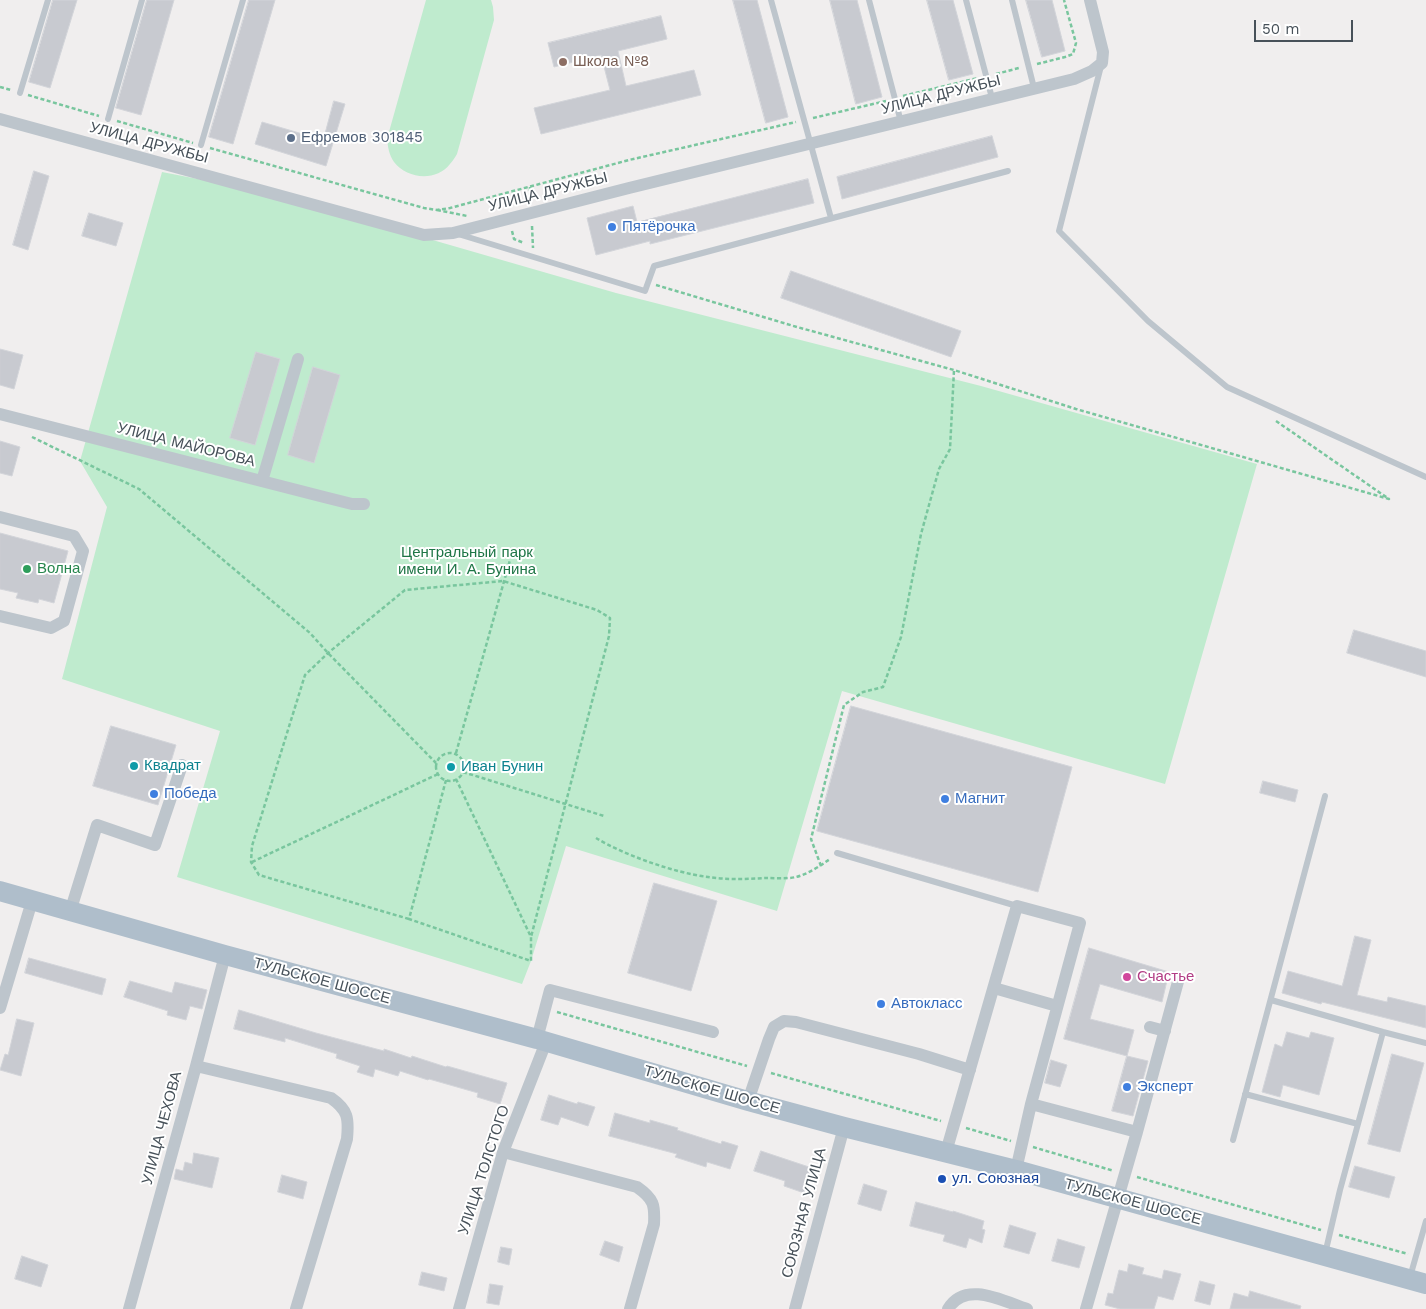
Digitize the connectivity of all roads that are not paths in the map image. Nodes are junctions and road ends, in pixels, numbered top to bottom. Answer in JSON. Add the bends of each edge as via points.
{"nodes":[{"id":1,"x":48,"y":0,"type":"edge"},
{"id":2,"x":142,"y":0,"type":"edge"},
{"id":3,"x":243,"y":0,"type":"edge"},
{"id":4,"x":771,"y":0,"type":"edge"},
{"id":5,"x":870,"y":0,"type":"edge"},
{"id":6,"x":966,"y":0,"type":"edge"},
{"id":7,"x":1012,"y":0,"type":"edge"},
{"id":8,"x":1090,"y":0,"type":"edge"},
{"id":9,"x":1102,"y":63,"type":"junction"},
{"id":10,"x":1034,"y":88,"type":"junction"},
{"id":11,"x":20,"y":93,"type":"road end"},
{"id":12,"x":992,"y":98,"type":"junction"},
{"id":13,"x":108,"y":118,"type":"road end"},
{"id":14,"x":0,"y":120,"type":"edge"},
{"id":15,"x":901,"y":122,"type":"junction"},
{"id":16,"x":811,"y":144,"type":"junction"},
{"id":17,"x":201,"y":145,"type":"road end"},
{"id":18,"x":1008,"y":171,"type":"dead end"},
{"id":19,"x":830,"y":218,"type":"junction"},
{"id":20,"x":453,"y":233,"type":"junction"},
{"id":21,"x":298,"y":359,"type":"dead end"},
{"id":22,"x":0,"y":414,"type":"edge"},
{"id":23,"x":1426,"y":477,"type":"edge"},
{"id":24,"x":262,"y":481,"type":"junction"},
{"id":25,"x":364,"y":504,"type":"dead end"},
{"id":26,"x":0,"y":517,"type":"edge"},
{"id":27,"x":0,"y":616,"type":"edge"},
{"id":28,"x":182,"y":765,"type":"dead end"},
{"id":29,"x":1325,"y":796,"type":"dead end"},
{"id":30,"x":837,"y":853,"type":"road end"},
{"id":31,"x":0,"y":891,"type":"edge"},
{"id":32,"x":32,"y":901,"type":"junction"},
{"id":33,"x":1018,"y":906,"type":"junction"},
{"id":34,"x":70,"y":912,"type":"junction"},
{"id":35,"x":225,"y":955,"type":"junction"},
{"id":36,"x":1179,"y":978,"type":"dead end"},
{"id":37,"x":994,"y":988,"type":"junction"},
{"id":38,"x":1271,"y":1000,"type":"junction"},
{"id":39,"x":1058,"y":1006,"type":"junction"},
{"id":40,"x":0,"y":1008,"type":"edge"},
{"id":41,"x":1150,"y":1027,"type":"dead end"},
{"id":42,"x":1165,"y":1031,"type":"junction"},
{"id":43,"x":713,"y":1032,"type":"dead end"},
{"id":44,"x":1383,"y":1032,"type":"junction"},
{"id":45,"x":541,"y":1041,"type":"junction"},
{"id":46,"x":1426,"y":1043,"type":"edge"},
{"id":47,"x":196,"y":1066,"type":"junction"},
{"id":48,"x":970,"y":1070,"type":"junction"},
{"id":49,"x":1245,"y":1094,"type":"junction"},
{"id":50,"x":748,"y":1101,"type":"junction"},
{"id":51,"x":1031,"y":1104,"type":"junction"},
{"id":52,"x":1358,"y":1124,"type":"junction"},
{"id":53,"x":844,"y":1126,"type":"junction"},
{"id":54,"x":1137,"y":1132,"type":"junction"},
{"id":55,"x":1233,"y":1140,"type":"dead end"},
{"id":56,"x":503,"y":1152,"type":"junction"},
{"id":57,"x":946,"y":1152,"type":"junction"},
{"id":58,"x":1016,"y":1170,"type":"junction"},
{"id":59,"x":1119,"y":1198,"type":"junction"},
{"id":60,"x":1426,"y":1222,"type":"edge"},
{"id":61,"x":1325,"y":1255,"type":"junction"},
{"id":62,"x":1418,"y":1281,"type":"edge"},
{"id":63,"x":129,"y":1309,"type":"edge"},
{"id":64,"x":296,"y":1309,"type":"edge"},
{"id":65,"x":459,"y":1309,"type":"edge"},
{"id":66,"x":630,"y":1309,"type":"edge"},
{"id":67,"x":795,"y":1309,"type":"edge"},
{"id":68,"x":948,"y":1309,"type":"edge"},
{"id":69,"x":1027,"y":1309,"type":"edge"},
{"id":70,"x":1086,"y":1309,"type":"edge"}],
"edges":[{"from":1,"to":11,"type":"lane"},
{"from":2,"to":13,"type":"lane"},
{"from":3,"to":17,"type":"lane"},
{"from":4,"to":16,"type":"lane"},
{"from":5,"to":15,"type":"lane"},
{"from":6,"to":12,"type":"lane"},
{"from":7,"to":10,"type":"lane"},
{"from":8,"to":9,"type":"street","via":[[1103,52]]},
{"from":9,"to":10,"type":"street","name":"УЛИЦА ДРУЖБЫ","via":[[1092,72]]},
{"from":9,"to":23,"type":"lane","via":[[1058,231],[1148,321],[1227,387]]},
{"from":10,"to":12,"type":"street","name":"УЛИЦА ДРУЖБЫ"},
{"from":12,"to":15,"type":"street","name":"УЛИЦА ДРУЖБЫ"},
{"from":14,"to":20,"type":"street","name":"УЛИЦА ДРУЖБЫ","via":[[424,235]]},
{"from":15,"to":16,"type":"street","name":"УЛИЦА ДРУЖБЫ"},
{"from":16,"to":19,"type":"lane"},
{"from":16,"to":20,"type":"street","name":"УЛИЦА ДРУЖБЫ"},
{"from":18,"to":19,"type":"lane"},
{"from":19,"to":20,"type":"lane","via":[[654,266],[645,291]]},
{"from":21,"to":24,"type":"street"},
{"from":22,"to":24,"type":"street","name":"УЛИЦА МАЙОРОВА"},
{"from":24,"to":25,"type":"street","name":"УЛИЦА МАЙОРОВА","via":[[352,504]]},
{"from":26,"to":27,"type":"street","via":[[74,536],[83,551],[64,621],[51,628]]},
{"from":28,"to":34,"type":"street","via":[[155,845],[97,825]]},
{"from":29,"to":38,"type":"lane"},
{"from":30,"to":33,"type":"lane"},
{"from":31,"to":32,"type":"main road","name":"ТУЛЬСКОЕ ШОССЕ"},
{"from":32,"to":34,"type":"main road","name":"ТУЛЬСКОЕ ШОССЕ"},
{"from":32,"to":40,"type":"street"},
{"from":33,"to":37,"type":"street"},
{"from":33,"to":39,"type":"street","via":[[1080,922]]},
{"from":34,"to":35,"type":"main road","name":"ТУЛЬСКОЕ ШОССЕ"},
{"from":35,"to":45,"type":"main road","name":"ТУЛЬСКОЕ ШОССЕ"},
{"from":35,"to":47,"type":"street","name":"УЛИЦА ЧЕХОВА"},
{"from":36,"to":42,"type":"street"},
{"from":37,"to":39,"type":"street"},
{"from":37,"to":48,"type":"street"},
{"from":38,"to":44,"type":"lane"},
{"from":38,"to":49,"type":"lane"},
{"from":39,"to":51,"type":"street"},
{"from":41,"to":42,"type":"street"},
{"from":42,"to":54,"type":"street"},
{"from":43,"to":45,"type":"street","name":"УЛИЦА ТОЛСТОГО","via":[[550,990]]},
{"from":44,"to":46,"type":"lane"},
{"from":44,"to":52,"type":"lane"},
{"from":45,"to":50,"type":"main road","name":"ТУЛЬСКОЕ ШОССЕ"},
{"from":45,"to":56,"type":"street","name":"УЛИЦА ТОЛСТОГО"},
{"from":47,"to":63,"type":"street","name":"УЛИЦА ЧЕХОВА"},
{"from":47,"to":64,"type":"street","via":[[331,1098],[347,1115],[347,1139]]},
{"from":48,"to":50,"type":"street","via":[[891,1046],[784,1021],[774,1027]]},
{"from":48,"to":57,"type":"street"},
{"from":49,"to":52,"type":"lane"},
{"from":49,"to":55,"type":"lane"},
{"from":50,"to":53,"type":"main road","name":"ТУЛЬСКОЕ ШОССЕ"},
{"from":51,"to":54,"type":"street"},
{"from":51,"to":58,"type":"street"},
{"from":52,"to":61,"type":"lane"},
{"from":53,"to":57,"type":"main road","name":"ТУЛЬСКОЕ ШОССЕ"},
{"from":53,"to":67,"type":"street","name":"СОЮЗНАЯ УЛИЦА"},
{"from":54,"to":59,"type":"street"},
{"from":56,"to":65,"type":"street","name":"УЛИЦА ТОЛСТОГО"},
{"from":56,"to":66,"type":"street","via":[[638,1187],[648,1194],[653,1203],[654,1224]]},
{"from":57,"to":58,"type":"main road","name":"ТУЛЬСКОЕ ШОССЕ"},
{"from":58,"to":59,"type":"main road","name":"ТУЛЬСКОЕ ШОССЕ"},
{"from":59,"to":61,"type":"main road","name":"ТУЛЬСКОЕ ШОССЕ"},
{"from":59,"to":70,"type":"street"},
{"from":60,"to":62,"type":"lane","via":[[1416,1257]]},
{"from":61,"to":62,"type":"main road","name":"ТУЛЬСКОЕ ШОССЕ"},
{"from":68,"to":69,"type":"street","via":[[960,1296],[973,1294],[990,1296]]}]}
